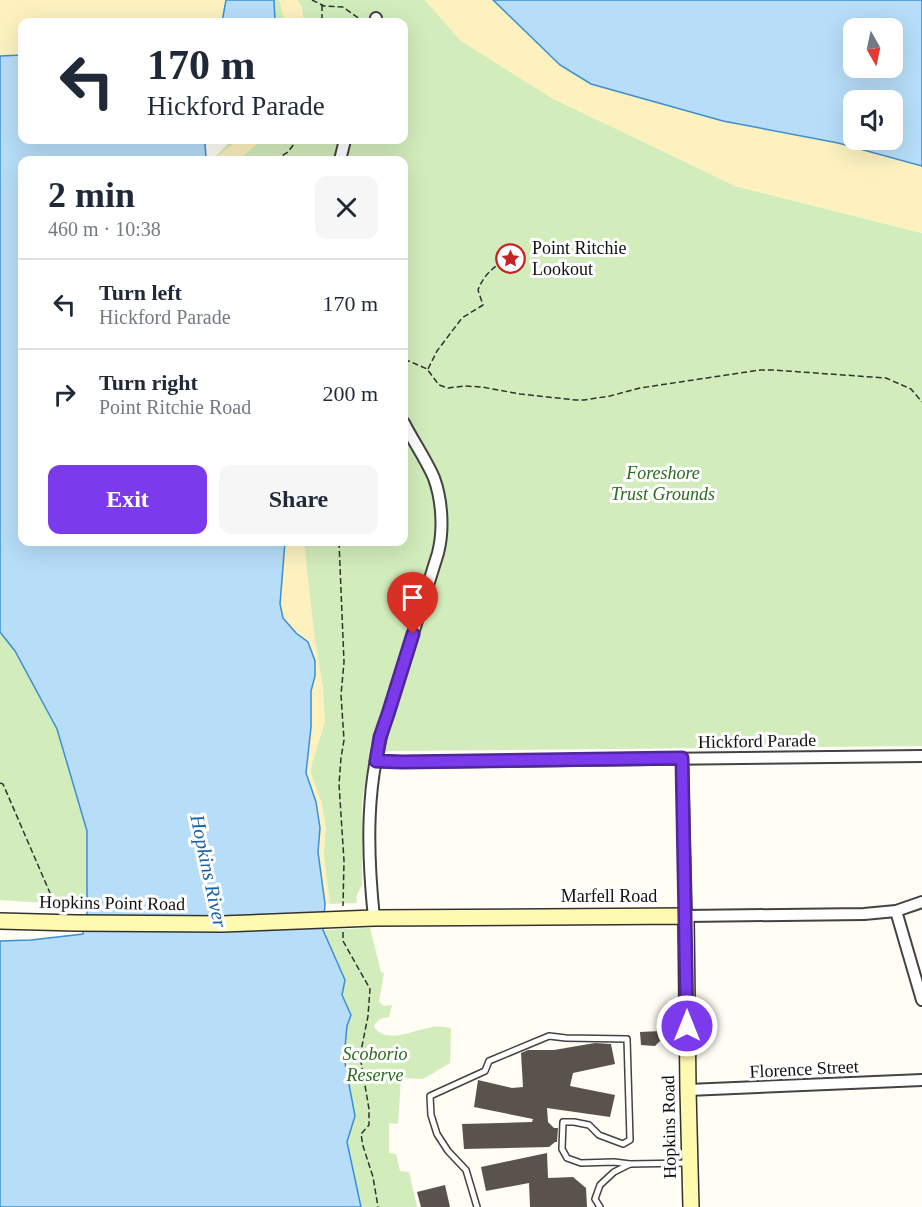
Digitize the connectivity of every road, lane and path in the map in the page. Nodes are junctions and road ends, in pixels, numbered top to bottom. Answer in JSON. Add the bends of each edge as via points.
{"nodes":[{"id":1,"x":312,"y":0,"type":"edge"},
{"id":2,"x":322,"y":5,"type":"junction"},
{"id":3,"x":322,"y":18,"type":"edge"},
{"id":4,"x":359,"y":18,"type":"edge"},
{"id":5,"x":294,"y":144,"type":"edge"},
{"id":6,"x":282,"y":156,"type":"edge"},
{"id":7,"x":511,"y":258,"type":"dead end"},
{"id":8,"x":408,"y":361,"type":"edge"},
{"id":9,"x":428,"y":369,"type":"junction"},
{"id":10,"x":922,"y":402,"type":"edge"},
{"id":11,"x":408,"y":430,"type":"edge"},
{"id":12,"x":339,"y":546,"type":"edge"},
{"id":13,"x":922,"y":756,"type":"edge"},
{"id":14,"x":682,"y":758,"type":"junction"},
{"id":15,"x":376,"y":761,"type":"junction"},
{"id":16,"x":0,"y":783,"type":"edge"},
{"id":17,"x":922,"y":902,"type":"edge"},
{"id":18,"x":896,"y":911,"type":"junction"},
{"id":19,"x":686,"y":916,"type":"junction"},
{"id":20,"x":374,"y":918,"type":"junction"},
{"id":21,"x":337,"y":919,"type":"junction"},
{"id":22,"x":0,"y":921,"type":"edge"},
{"id":23,"x":49,"y":922,"type":"junction"},
{"id":24,"x":922,"y":1000,"type":"edge"},
{"id":25,"x":922,"y":1080,"type":"edge"},
{"id":26,"x":688,"y":1090,"type":"junction"},
{"id":27,"x":690,"y":1163,"type":"junction"},
{"id":28,"x":630,"y":1164,"type":"junction"},
{"id":29,"x":378,"y":1207,"type":"edge"},
{"id":30,"x":477,"y":1207,"type":"edge"},
{"id":31,"x":600,"y":1207,"type":"edge"},
{"id":32,"x":691,"y":1207,"type":"edge"}],
"edges":[{"from":1,"to":2,"type":"path"},
{"from":2,"to":3,"type":"path"},
{"from":2,"to":4,"type":"path","via":[[344,7]]},
{"from":5,"to":6,"type":"path"},
{"from":7,"to":9,"type":"path","via":[[483,278],[478,290],[483,306],[462,318]]},
{"from":8,"to":9,"type":"path"},
{"from":9,"to":10,"type":"path","via":[[439,385],[448,388],[483,387],[584,400],[640,387],[760,370],[793,370],[886,378],[911,389]]},
{"from":11,"to":15,"type":"street","via":[[434,477],[441,537]]},
{"from":12,"to":21,"type":"path","via":[[344,740],[339,784],[344,861]]},
{"from":13,"to":14,"type":"street","name":"Hickford Parade"},
{"from":14,"to":15,"type":"street","name":"Hickford Parade"},
{"from":14,"to":19,"type":"street","name":"Hopkins Road"},
{"from":15,"to":20,"type":"street","via":[[369,840]]},
{"from":16,"to":23,"type":"path","via":[[50,893]]},
{"from":17,"to":18,"type":"street","name":"Marfell Road"},
{"from":18,"to":19,"type":"street","name":"Marfell Road"},
{"from":18,"to":24,"type":"street"},
{"from":19,"to":20,"type":"street","name":"Marfell Road"},
{"from":19,"to":26,"type":"street","name":"Hopkins Road"},
{"from":20,"to":21,"type":"street","name":"Marfell Road"},
{"from":21,"to":23,"type":"street","name":"Hopkins Point Road","via":[[222,924]]},
{"from":21,"to":29,"type":"path","via":[[343,941],[370,989],[360,1056],[369,1125],[362,1134]]},
{"from":22,"to":23,"type":"street","name":"Hopkins Point Road"},
{"from":25,"to":26,"type":"street","name":"Florence Street"},
{"from":26,"to":27,"type":"street","name":"Hopkins Road"},
{"from":27,"to":28,"type":"lane"},
{"from":27,"to":32,"type":"street","name":"Hopkins Road"},
{"from":28,"to":30,"type":"lane","via":[[581,1162],[567,1158],[562,1149],[563,1122],[589,1125],[599,1135],[623,1144],[630,1140],[627,1039],[549,1036],[489,1060],[485,1071],[430,1096],[436,1134],[466,1170]]},
{"from":28,"to":31,"type":"lane","via":[[600,1185],[596,1199]]}]}
